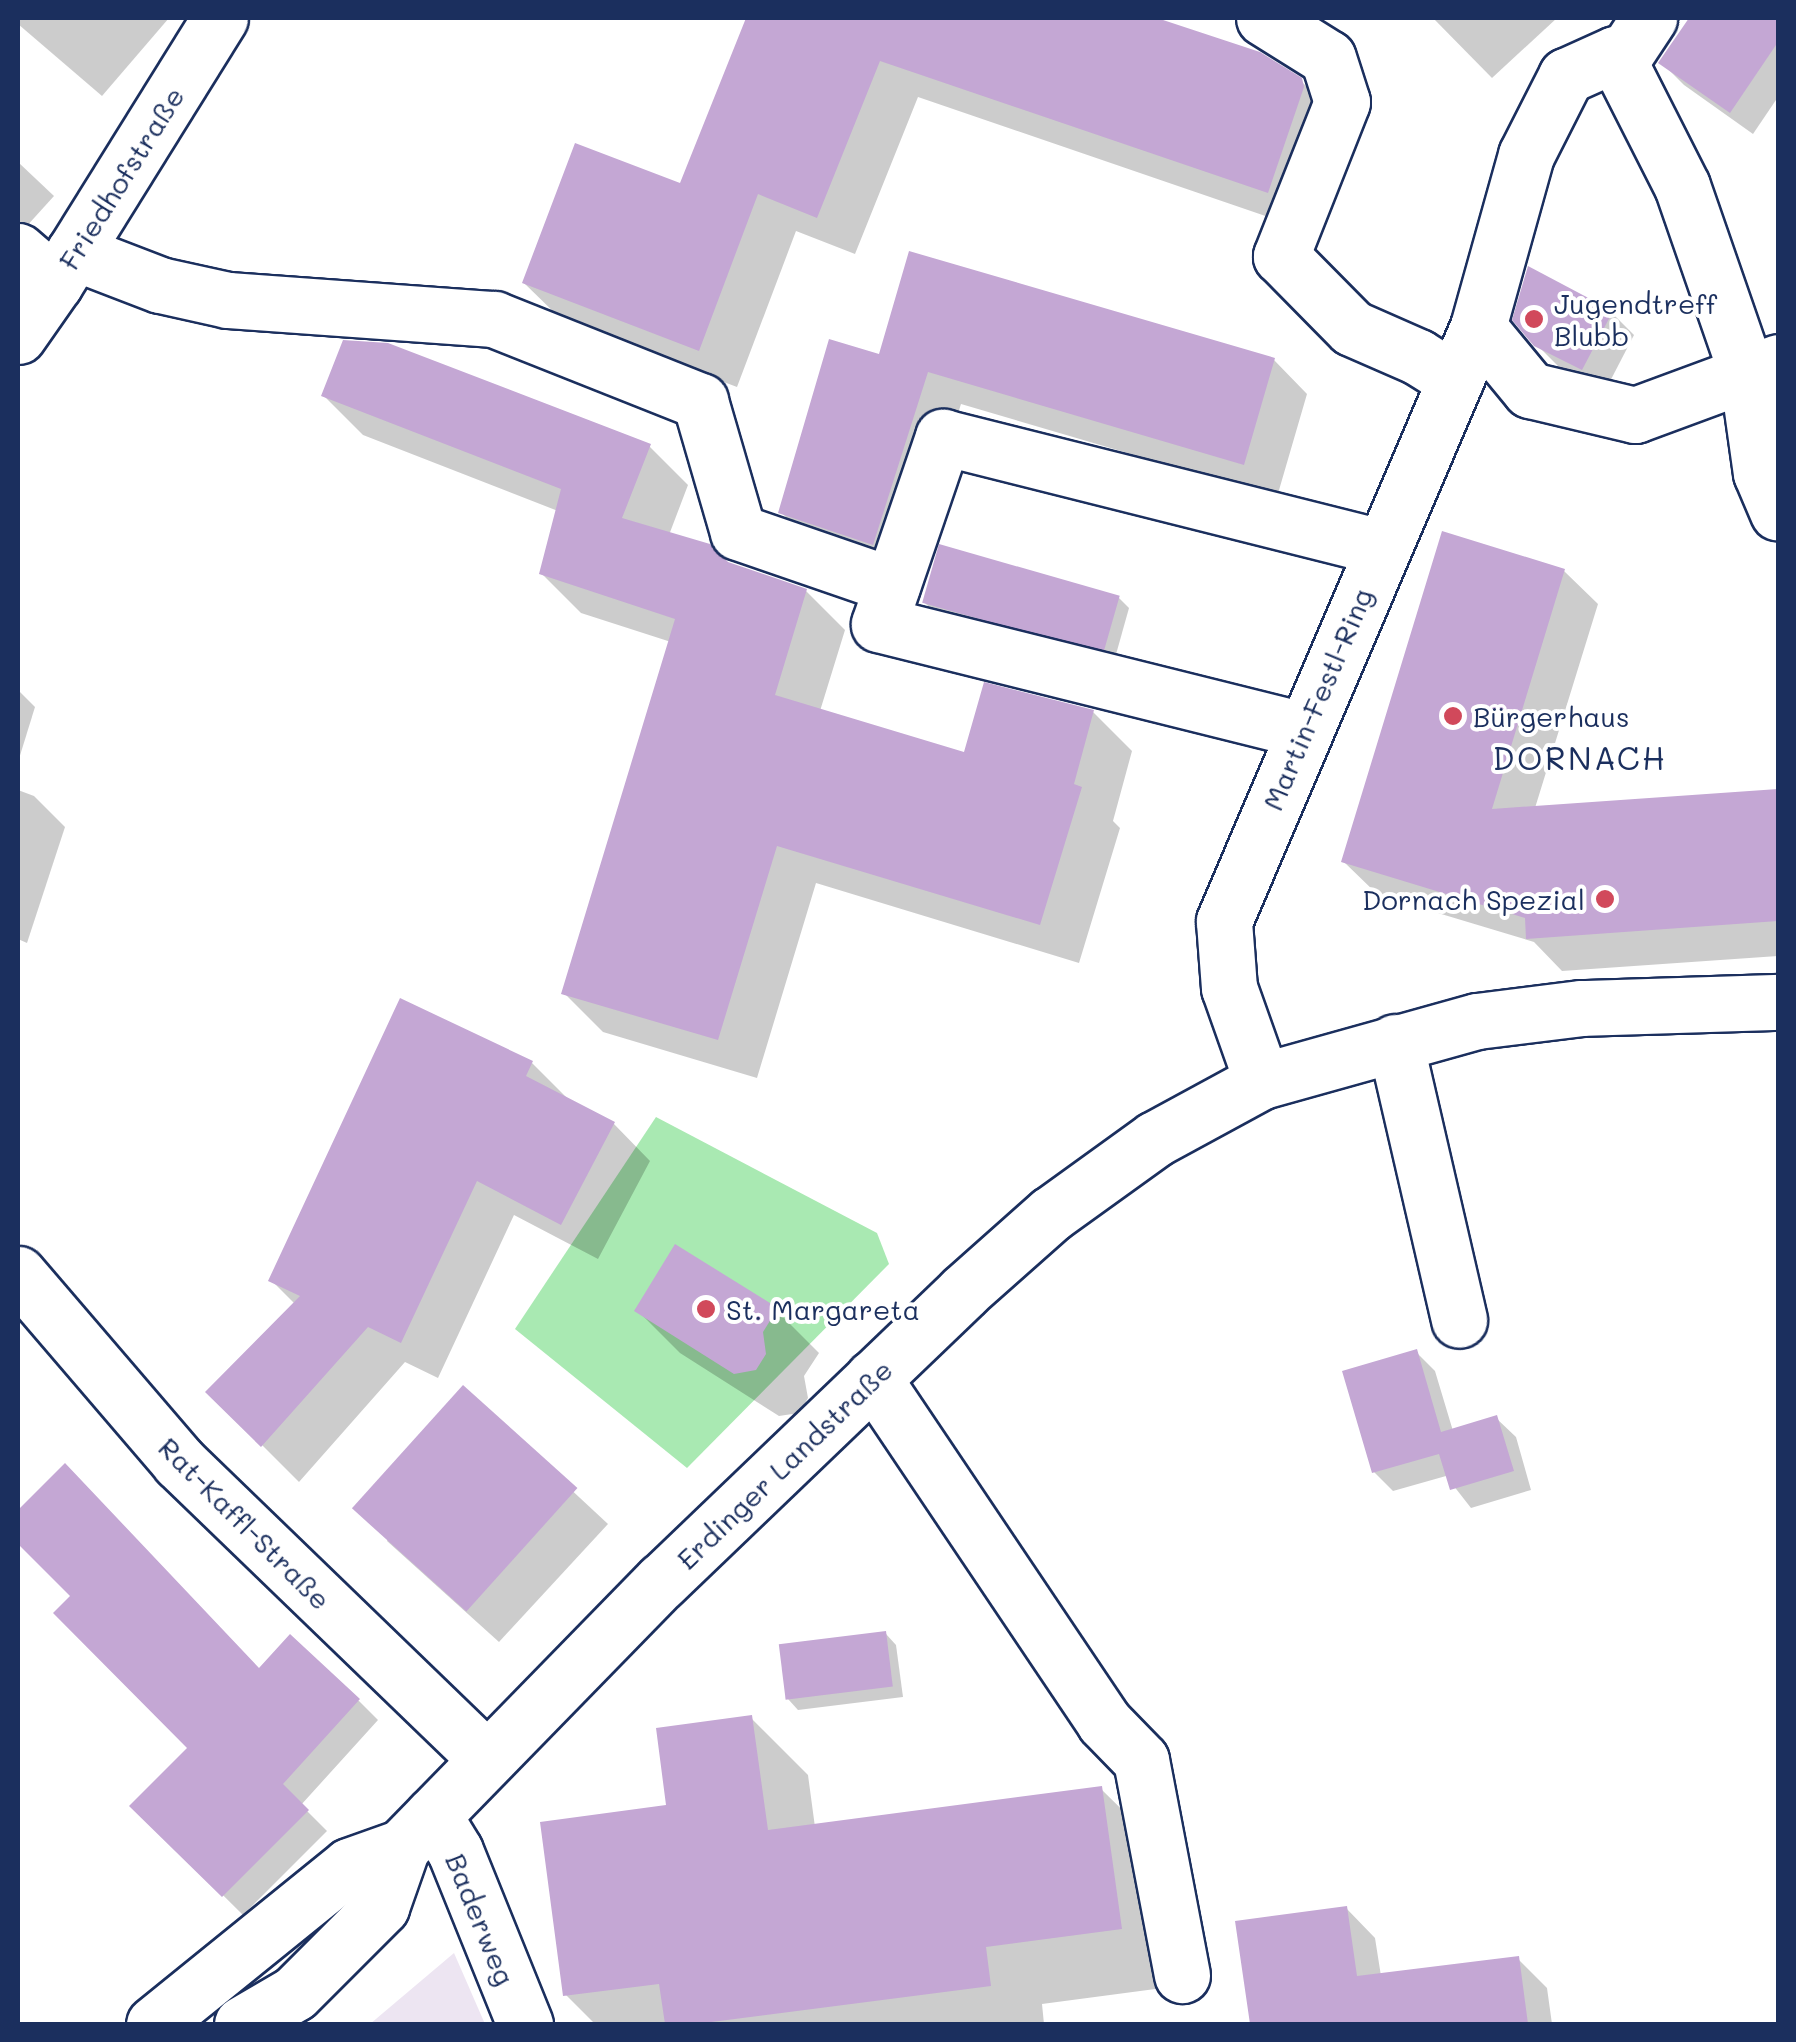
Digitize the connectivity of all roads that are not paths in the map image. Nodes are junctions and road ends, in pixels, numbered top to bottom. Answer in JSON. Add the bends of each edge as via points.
{"nodes":[{"id":1,"x":220,"y":18,"type":"edge"},
{"id":2,"x":1264,"y":18,"type":"edge"},
{"id":3,"x":1621,"y":38,"type":"edge"},
{"id":4,"x":49,"y":262,"type":"edge"},
{"id":5,"x":1478,"y":327,"type":"junction"},
{"id":6,"x":18,"y":336,"type":"edge"},
{"id":7,"x":1768,"y":358,"type":"edge"},
{"id":8,"x":1455,"y":380,"type":"junction"},
{"id":9,"x":1778,"y":513,"type":"edge"},
{"id":10,"x":1382,"y":547,"type":"junction"},
{"id":11,"x":892,"y":584,"type":"junction"},
{"id":12,"x":1303,"y":730,"type":"junction"},
{"id":13,"x":1778,"y":1002,"type":"edge"},
{"id":14,"x":1394,"y":1042,"type":"junction"},
{"id":15,"x":1262,"y":1080,"type":"junction"},
{"id":16,"x":18,"y":1274,"type":"edge"},
{"id":17,"x":1459,"y":1320,"type":"dead end"},
{"id":18,"x":874,"y":1378,"type":"junction"},
{"id":19,"x":488,"y":1759,"type":"junction"},
{"id":20,"x":418,"y":1831,"type":"junction"},
{"id":21,"x":1182,"y":1974,"type":"dead end"},
{"id":22,"x":154,"y":2024,"type":"edge"},
{"id":23,"x":242,"y":2024,"type":"edge"},
{"id":24,"x":525,"y":2024,"type":"edge"}],
"edges":[{"from":1,"to":4,"type":"street","name":"Friedhofstraße"},
{"from":2,"to":8,"type":"street","via":[[1328,58],[1342,102],[1281,256],[1352,328]]},
{"from":3,"to":5,"type":"street","name":"Martin-Festl-Ring","via":[[1566,76],[1526,155]]},
{"from":3,"to":7,"type":"street","name":"Martin-Festl-Ring","via":[[1682,186]]},
{"from":4,"to":6,"type":"street","name":"Friedhofstraße"},
{"from":4,"to":11,"type":"street","via":[[228,300],[494,320],[700,401],[738,532]]},
{"from":5,"to":7,"type":"street","via":[[1530,390],[1635,414]]},
{"from":5,"to":8,"type":"street","name":"Martin-Festl-Ring"},
{"from":7,"to":9,"type":"street","name":"Martin-Festl-Ring","via":[[1761,473]]},
{"from":8,"to":10,"type":"street","name":"Martin-Festl-Ring"},
{"from":10,"to":11,"type":"street","via":[[943,437]]},
{"from":10,"to":12,"type":"street","name":"Martin-Festl-Ring"},
{"from":11,"to":12,"type":"street","via":[[878,624]]},
{"from":12,"to":15,"type":"street","name":"Martin-Festl-Ring","via":[[1224,921],[1229,988]]},
{"from":13,"to":14,"type":"street","name":"Erdinger Landstraße","via":[[1582,1008],[1477,1021]]},
{"from":14,"to":15,"type":"street","name":"Erdinger Landstraße"},
{"from":14,"to":17,"type":"street"},
{"from":15,"to":18,"type":"street","name":"Erdinger Landstraße","via":[[1155,1139],[1051,1214]]},
{"from":16,"to":19,"type":"street","name":"Rat-Kaffl-Straße","via":[[178,1462]]},
{"from":18,"to":19,"type":"street","name":"Erdinger Landstraße"},
{"from":18,"to":21,"type":"street","via":[[1104,1722],[1141,1760]]},
{"from":19,"to":20,"type":"street","name":"Erdinger Landstraße"},
{"from":20,"to":22,"type":"street","name":"Erdinger Landstraße","via":[[349,1866]]},
{"from":20,"to":23,"type":"street","name":"Erdinger Landstraße","via":[[381,1908],[295,1994]]},
{"from":20,"to":24,"type":"street","name":"Baderweg","via":[[456,1851]]}]}
